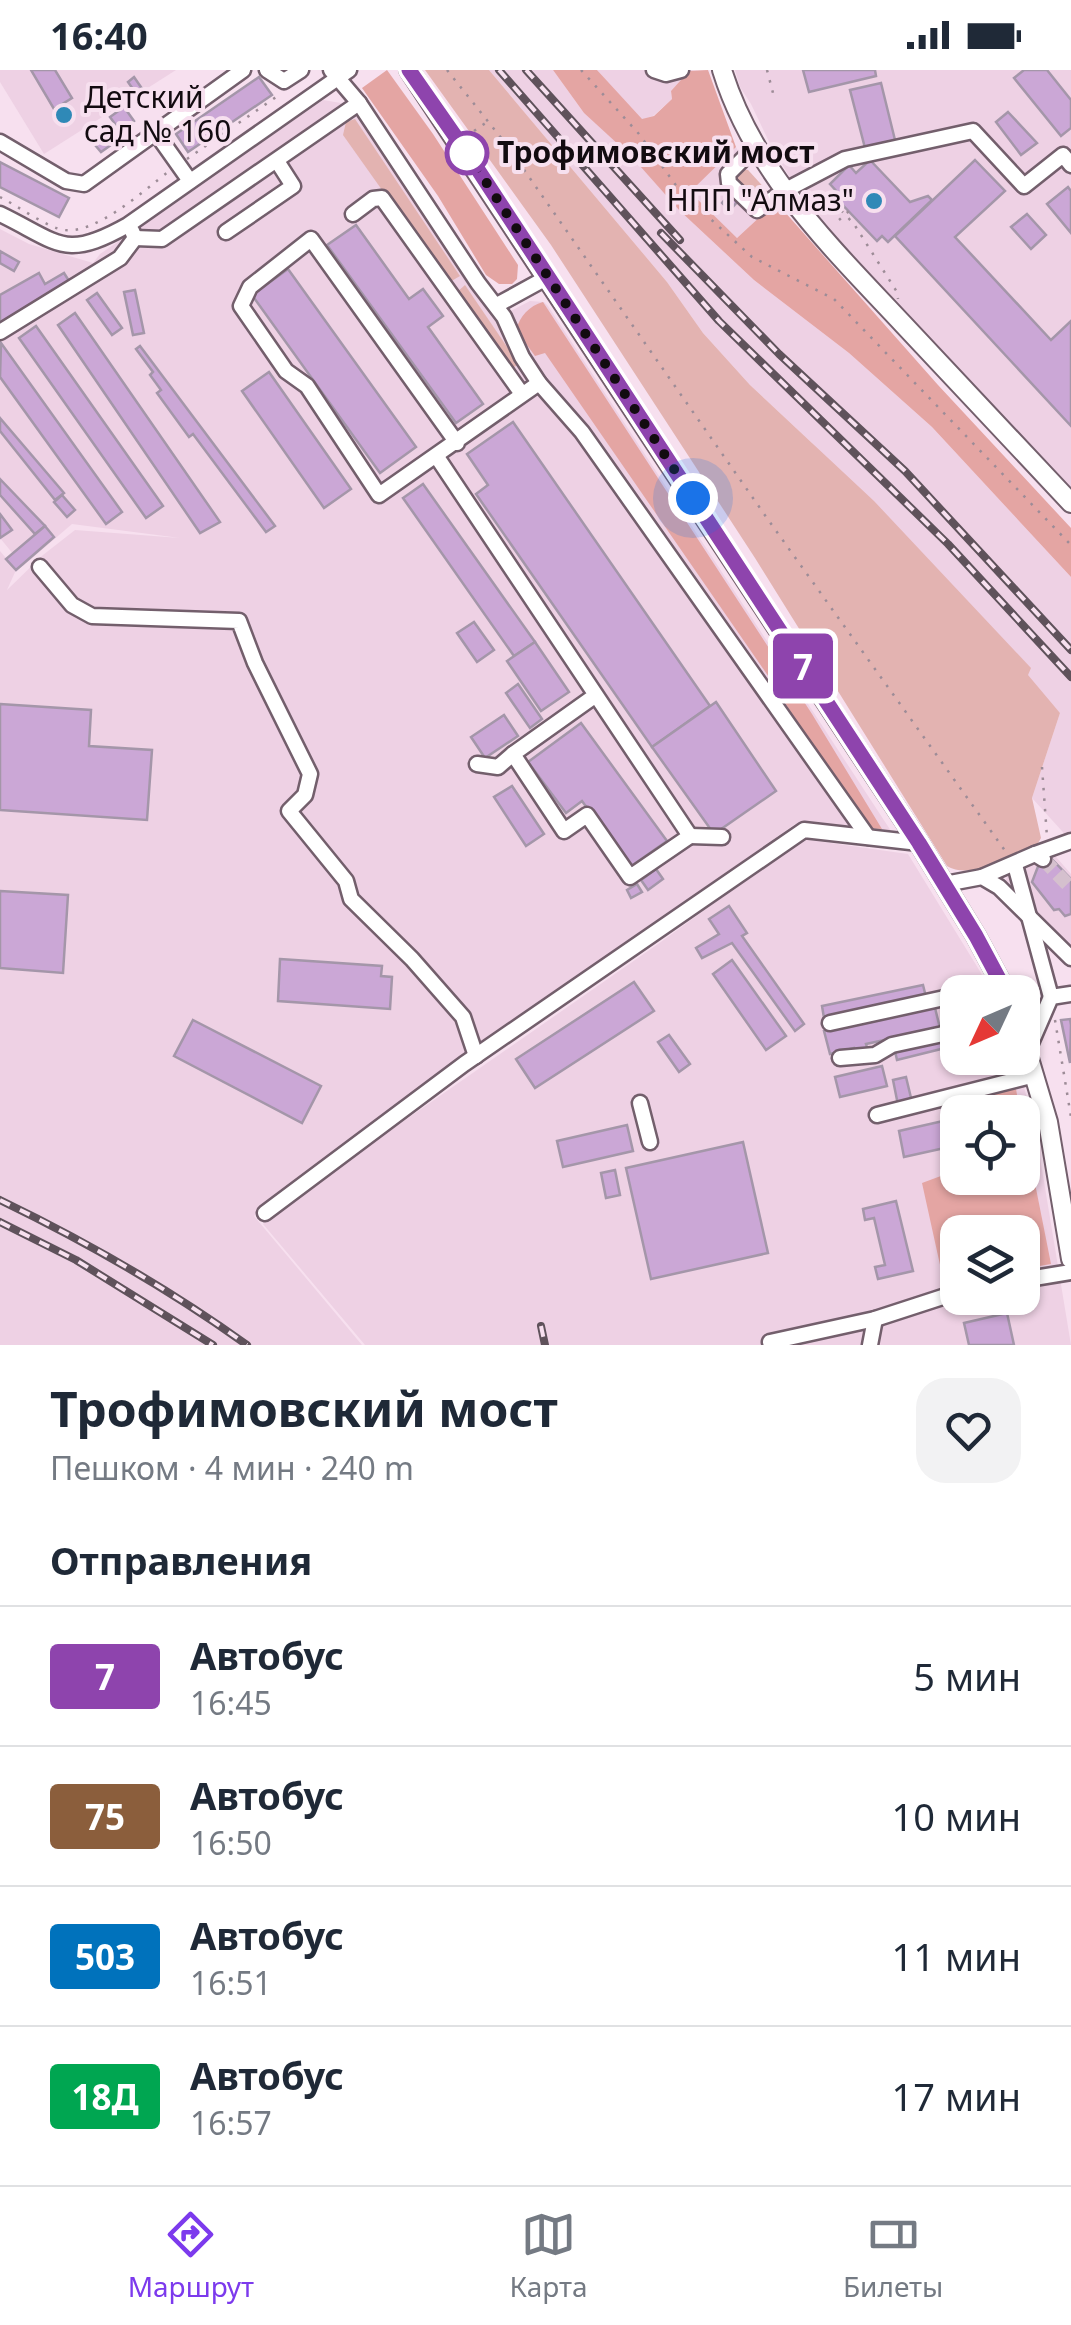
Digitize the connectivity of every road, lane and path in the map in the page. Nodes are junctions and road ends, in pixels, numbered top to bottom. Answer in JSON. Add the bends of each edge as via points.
{"nodes":[{"id":1,"x":243,"y":70,"type":"edge"},
{"id":2,"x":267,"y":70,"type":"edge"},
{"id":3,"x":301,"y":70,"type":"edge"},
{"id":4,"x":409,"y":70,"type":"edge"},
{"id":5,"x":447,"y":70,"type":"edge"},
{"id":6,"x":582,"y":70,"type":"edge"},
{"id":7,"x":654,"y":70,"type":"edge"},
{"id":8,"x":681,"y":70,"type":"edge"},
{"id":9,"x":722,"y":70,"type":"edge"},
{"id":10,"x":767,"y":70,"type":"edge"},
{"id":11,"x":339,"y":73,"type":"edge"},
{"id":12,"x":773,"y":93,"type":"dead end"},
{"id":13,"x":280,"y":94,"type":"dead end"},
{"id":14,"x":358,"y":104,"type":"junction"},
{"id":15,"x":488,"y":121,"type":"junction"},
{"id":16,"x":474,"y":131,"type":"dead end"},
{"id":17,"x":156,"y":133,"type":"junction"},
{"id":18,"x":0,"y":142,"type":"edge"},
{"id":19,"x":755,"y":146,"type":"junction"},
{"id":20,"x":277,"y":161,"type":"junction"},
{"id":21,"x":179,"y":164,"type":"junction"},
{"id":22,"x":1071,"y":165,"type":"edge"},
{"id":23,"x":190,"y":181,"type":"junction"},
{"id":24,"x":784,"y":191,"type":"junction"},
{"id":25,"x":0,"y":196,"type":"edge"},
{"id":26,"x":834,"y":202,"type":"dead end"},
{"id":27,"x":847,"y":213,"type":"junction"},
{"id":28,"x":0,"y":214,"type":"edge"},
{"id":29,"x":353,"y":214,"type":"dead end"},
{"id":30,"x":839,"y":220,"type":"dead end"},
{"id":31,"x":854,"y":224,"type":"dead end"},
{"id":32,"x":132,"y":231,"type":"junction"},
{"id":33,"x":226,"y":232,"type":"dead end"},
{"id":34,"x":548,"y":277,"type":"junction"},
{"id":35,"x":497,"y":306,"type":"junction"},
{"id":36,"x":0,"y":332,"type":"edge"},
{"id":37,"x":539,"y":383,"type":"junction"},
{"id":38,"x":522,"y":394,"type":"junction"},
{"id":39,"x":457,"y":442,"type":"junction"},
{"id":40,"x":437,"y":457,"type":"junction"},
{"id":41,"x":1071,"y":503,"type":"edge"},
{"id":42,"x":1071,"y":544,"type":"edge"},
{"id":43,"x":40,"y":567,"type":"dead end"},
{"id":44,"x":596,"y":695,"type":"junction"},
{"id":45,"x":514,"y":754,"type":"junction"},
{"id":46,"x":477,"y":764,"type":"dead end"},
{"id":47,"x":1042,"y":767,"type":"dead end"},
{"id":48,"x":690,"y":836,"type":"junction"},
{"id":49,"x":722,"y":837,"type":"dead end"},
{"id":50,"x":868,"y":837,"type":"junction"},
{"id":51,"x":1071,"y":841,"type":"edge"},
{"id":52,"x":919,"y":843,"type":"junction"},
{"id":53,"x":1042,"y":854,"type":"junction"},
{"id":54,"x":1015,"y":865,"type":"junction"},
{"id":55,"x":982,"y":876,"type":"junction"},
{"id":56,"x":945,"y":884,"type":"junction"},
{"id":57,"x":1029,"y":917,"type":"junction"},
{"id":58,"x":1071,"y":958,"type":"edge"},
{"id":59,"x":996,"y":975,"type":"edge"},
{"id":60,"x":1071,"y":994,"type":"edge"},
{"id":61,"x":1051,"y":997,"type":"junction"},
{"id":62,"x":940,"y":999,"type":"edge"},
{"id":63,"x":1040,"y":1016,"type":"edge"},
{"id":64,"x":830,"y":1023,"type":"dead end"},
{"id":65,"x":940,"y":1035,"type":"edge"},
{"id":66,"x":476,"y":1056,"type":"junction"},
{"id":67,"x":840,"y":1058,"type":"dead end"},
{"id":68,"x":1036,"y":1075,"type":"joint"},
{"id":69,"x":640,"y":1104,"type":"dead end"},
{"id":70,"x":877,"y":1115,"type":"dead end"},
{"id":71,"x":1071,"y":1117,"type":"edge"},
{"id":72,"x":650,"y":1142,"type":"dead end"},
{"id":73,"x":266,"y":1213,"type":"dead end"},
{"id":74,"x":1070,"y":1250,"type":"edge"},
{"id":75,"x":1071,"y":1272,"type":"edge"},
{"id":76,"x":1040,"y":1277,"type":"edge"},
{"id":77,"x":940,"y":1298,"type":"edge"},
{"id":78,"x":875,"y":1319,"type":"junction"},
{"id":79,"x":771,"y":1345,"type":"edge"},
{"id":80,"x":870,"y":1345,"type":"edge"}],
"edges":[{"from":1,"to":17,"type":"street"},
{"from":2,"to":3,"type":"street","via":[[284,82]]},
{"from":4,"to":34,"type":"main road"},
{"from":5,"to":15,"type":"path"},
{"from":6,"to":42,"type":"path","via":[[680,191],[752,257],[834,299]]},
{"from":7,"to":8,"type":"street"},
{"from":9,"to":19,"type":"main road"},
{"from":10,"to":12,"type":"path"},
{"from":11,"to":14,"type":"street"},
{"from":11,"to":23,"type":"street"},
{"from":13,"to":21,"type":"path"},
{"from":14,"to":20,"type":"street"},
{"from":14,"to":35,"type":"street"},
{"from":15,"to":16,"type":"path"},
{"from":15,"to":54,"type":"path"},
{"from":17,"to":18,"type":"street","via":[[84,184],[66,181]]},
{"from":17,"to":21,"type":"street"},
{"from":19,"to":24,"type":"main road"},
{"from":19,"to":24,"type":"street","via":[[728,174],[728,183],[757,210]]},
{"from":20,"to":32,"type":"street","via":[[162,239]]},
{"from":20,"to":33,"type":"street","via":[[294,186]]},
{"from":21,"to":23,"type":"street"},
{"from":21,"to":25,"type":"path","via":[[84,228],[62,230]]},
{"from":22,"to":24,"type":"street","via":[[1062,155],[1024,186],[973,131],[845,159]]},
{"from":23,"to":32,"type":"street"},
{"from":24,"to":41,"type":"main road"},
{"from":26,"to":27,"type":"path"},
{"from":27,"to":30,"type":"path"},
{"from":27,"to":31,"type":"path"},
{"from":28,"to":32,"type":"street","via":[[76,247]]},
{"from":29,"to":38,"type":"street","via":[[382,198]]},
{"from":32,"to":36,"type":"street","via":[[120,258]]},
{"from":34,"to":35,"type":"street"},
{"from":34,"to":52,"type":"main road"},
{"from":35,"to":37,"type":"street"},
{"from":37,"to":38,"type":"street"},
{"from":37,"to":50,"type":"street","via":[[582,432]]},
{"from":38,"to":39,"type":"street"},
{"from":39,"to":40,"type":"street"},
{"from":39,"to":40,"type":"street","via":[[311,239],[250,287],[241,306],[286,370],[307,386],[380,495]]},
{"from":40,"to":44,"type":"street"},
{"from":43,"to":66,"type":"street","via":[[72,605],[92,616],[239,621],[310,774],[305,795],[289,811],[346,880],[351,899],[464,1016]]},
{"from":44,"to":45,"type":"street"},
{"from":44,"to":48,"type":"street"},
{"from":45,"to":46,"type":"street","via":[[498,767]]},
{"from":45,"to":48,"type":"street","via":[[564,830],[587,815],[630,878]]},
{"from":47,"to":53,"type":"path"},
{"from":48,"to":49,"type":"street"},
{"from":50,"to":52,"type":"street"},
{"from":50,"to":66,"type":"street","via":[[804,830]]},
{"from":51,"to":53,"type":"street"},
{"from":52,"to":56,"type":"main road"},
{"from":53,"to":54,"type":"street"},
{"from":54,"to":55,"type":"street"},
{"from":54,"to":57,"type":"street"},
{"from":55,"to":56,"type":"street"},
{"from":55,"to":57,"type":"street"},
{"from":56,"to":59,"type":"main road"},
{"from":57,"to":58,"type":"street"},
{"from":57,"to":61,"type":"street"},
{"from":60,"to":61,"type":"street"},
{"from":61,"to":63,"type":"street"},
{"from":61,"to":71,"type":"path"},
{"from":62,"to":64,"type":"street"},
{"from":65,"to":67,"type":"street"},
{"from":66,"to":73,"type":"street"},
{"from":68,"to":70,"type":"street"},
{"from":68,"to":74,"type":"main road"},
{"from":69,"to":72,"type":"street"},
{"from":75,"to":76,"type":"street"},
{"from":77,"to":78,"type":"street"},
{"from":78,"to":79,"type":"street"},
{"from":78,"to":80,"type":"street"}]}
